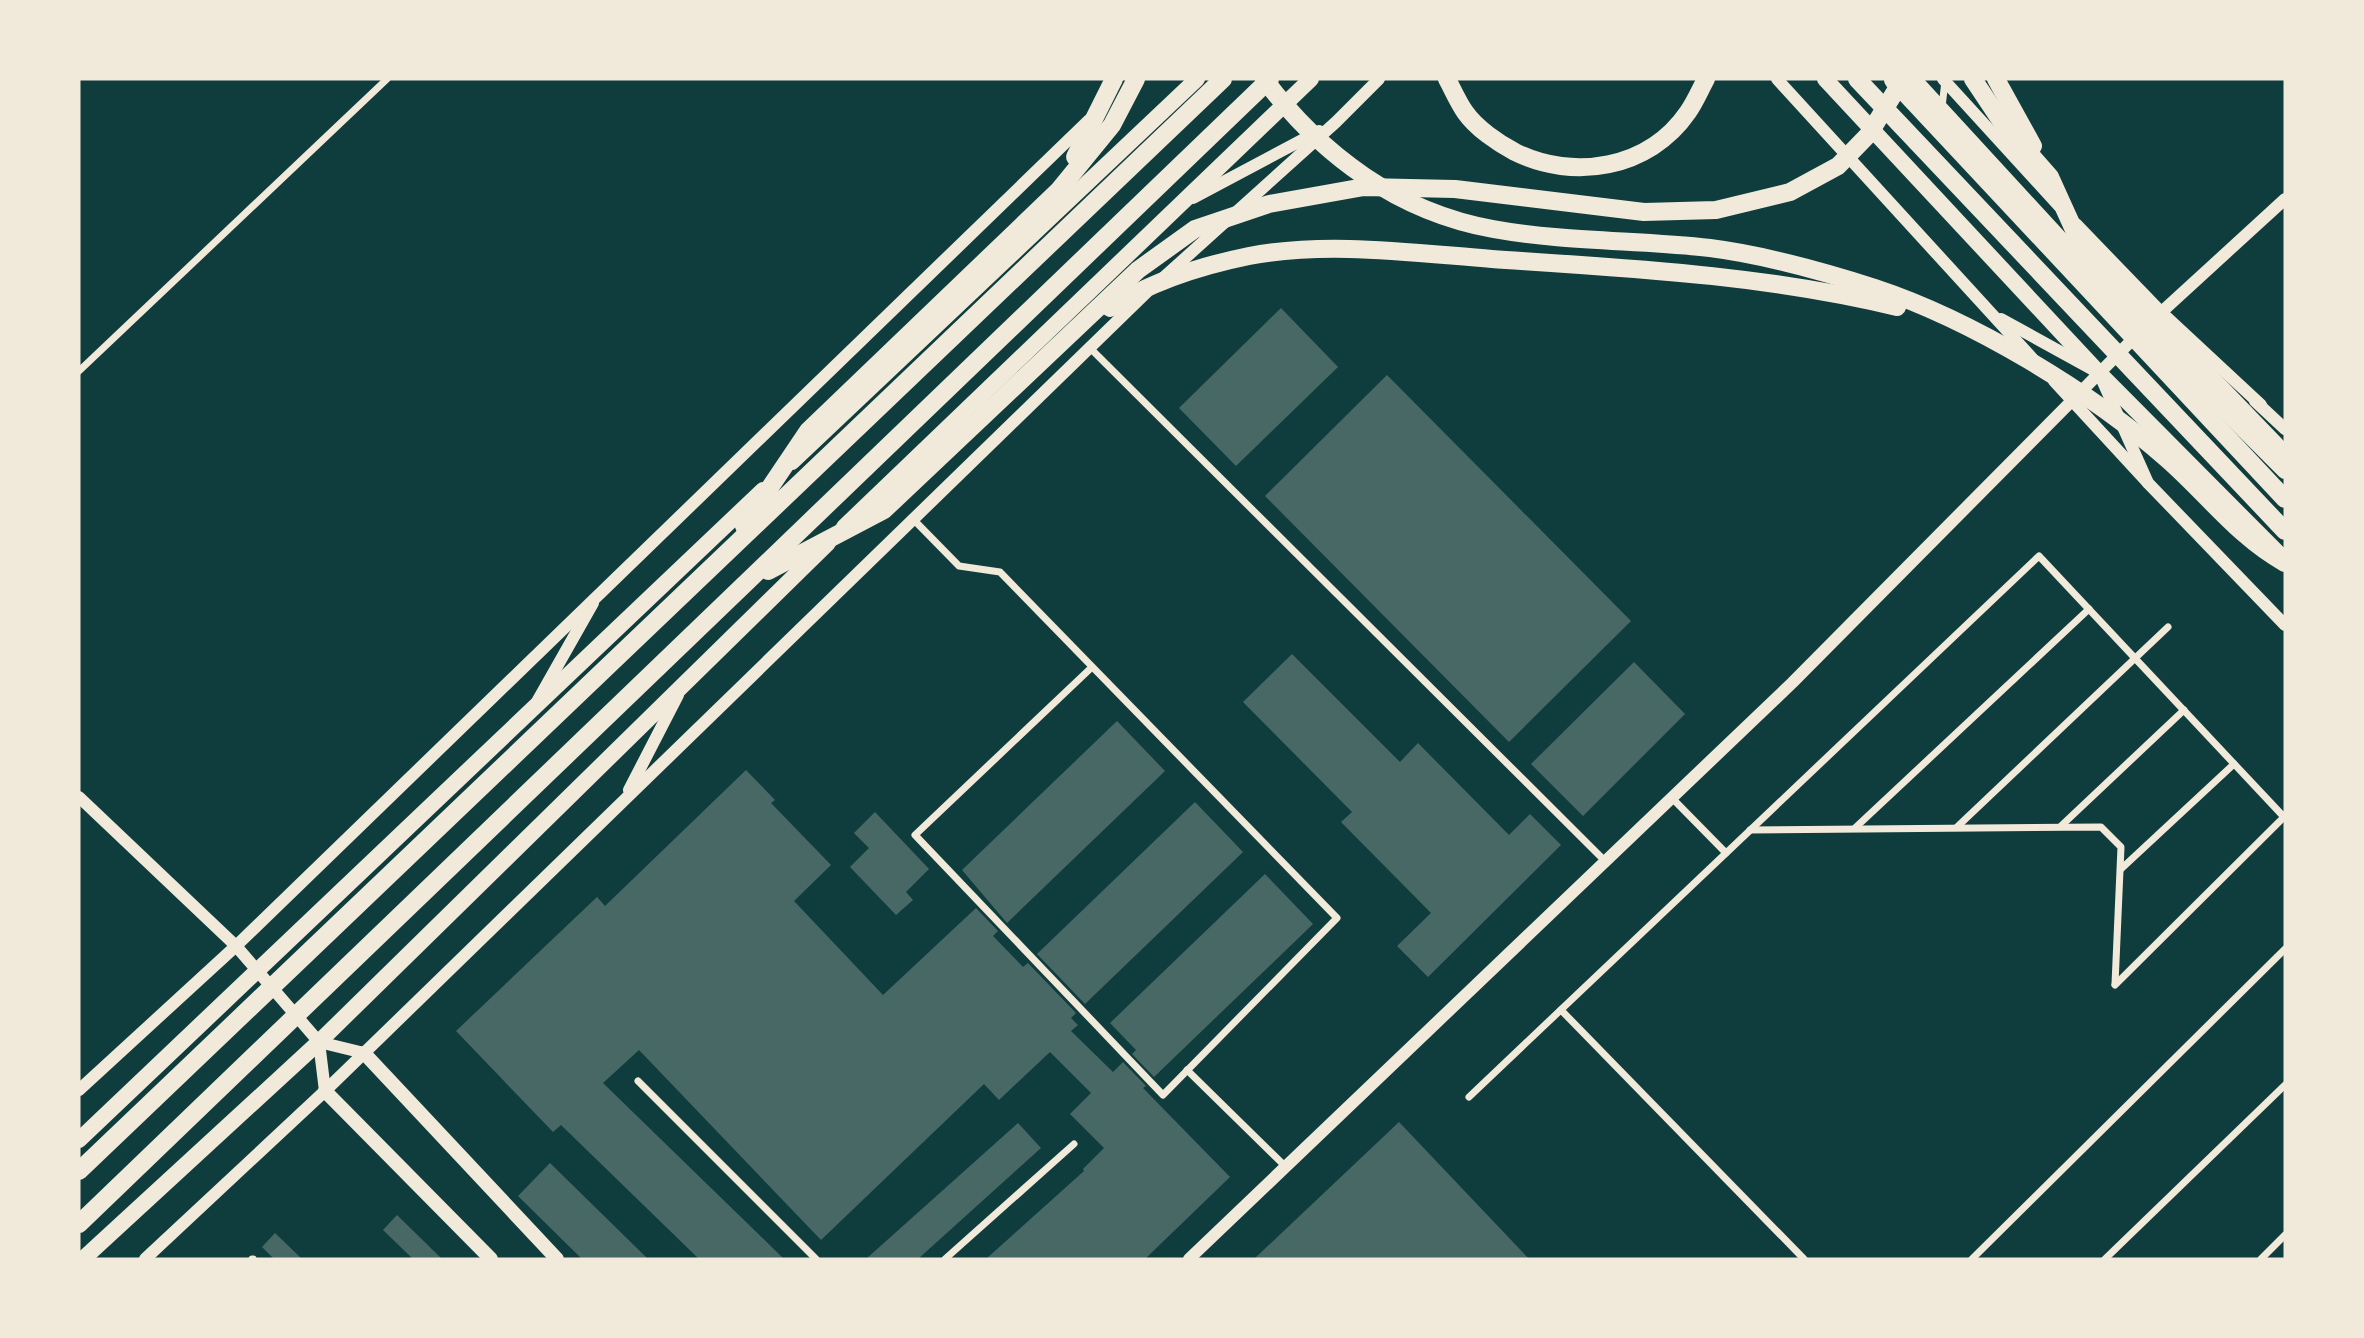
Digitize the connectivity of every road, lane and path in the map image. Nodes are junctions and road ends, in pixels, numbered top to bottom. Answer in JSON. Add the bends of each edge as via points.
{"nodes":[{"id":1,"x":387,"y":79,"type":"edge"},
{"id":2,"x":1114,"y":79,"type":"edge"},
{"id":3,"x":1134,"y":79,"type":"edge"},
{"id":4,"x":1197,"y":79,"type":"edge"},
{"id":5,"x":1223,"y":79,"type":"edge"},
{"id":6,"x":1264,"y":79,"type":"edge"},
{"id":7,"x":1270,"y":79,"type":"edge"},
{"id":8,"x":1311,"y":79,"type":"edge"},
{"id":9,"x":1379,"y":79,"type":"edge"},
{"id":10,"x":1447,"y":79,"type":"edge"},
{"id":11,"x":1706,"y":79,"type":"edge"},
{"id":12,"x":1777,"y":79,"type":"edge"},
{"id":13,"x":1825,"y":79,"type":"edge"},
{"id":14,"x":1857,"y":79,"type":"edge"},
{"id":15,"x":1891,"y":79,"type":"edge"},
{"id":16,"x":1903,"y":79,"type":"edge"},
{"id":17,"x":1913,"y":79,"type":"edge"},
{"id":18,"x":1973,"y":79,"type":"edge"},
{"id":19,"x":1996,"y":79,"type":"edge"},
{"id":20,"x":1944,"y":80,"type":"edge"},
{"id":21,"x":1941,"y":111,"type":"junction"},
{"id":22,"x":1336,"y":122,"type":"junction"},
{"id":23,"x":2050,"y":177,"type":"junction"},
{"id":24,"x":1059,"y":190,"type":"junction"},
{"id":25,"x":2285,"y":199,"type":"edge"},
{"id":26,"x":1183,"y":203,"type":"junction"},
{"id":27,"x":2086,"y":235,"type":"junction"},
{"id":28,"x":2161,"y":312,"type":"junction"},
{"id":29,"x":1992,"y":314,"type":"junction"},
{"id":30,"x":1948,"y":319,"type":"junction"},
{"id":31,"x":2143,"y":329,"type":"junction"},
{"id":32,"x":1072,"y":332,"type":"junction"},
{"id":33,"x":1090,"y":347,"type":"junction"},
{"id":34,"x":79,"y":371,"type":"edge"},
{"id":35,"x":2099,"y":373,"type":"junction"},
{"id":36,"x":2071,"y":401,"type":"junction"},
{"id":37,"x":2261,"y":405,"type":"junction"},
{"id":38,"x":2285,"y":429,"type":"edge"},
{"id":39,"x":2285,"y":455,"type":"edge"},
{"id":40,"x":2285,"y":471,"type":"edge"},
{"id":41,"x":2148,"y":483,"type":"junction"},
{"id":42,"x":2285,"y":499,"type":"edge"},
{"id":43,"x":912,"y":519,"type":"junction"},
{"id":44,"x":2285,"y":531,"type":"edge"},
{"id":45,"x":725,"y":555,"type":"junction"},
{"id":46,"x":2285,"y":562,"type":"edge"},
{"id":47,"x":749,"y":580,"type":"junction"},
{"id":48,"x":600,"y":591,"type":"junction"},
{"id":49,"x":2089,"y":609,"type":"junction"},
{"id":50,"x":2285,"y":625,"type":"edge"},
{"id":51,"x":2168,"y":627,"type":"dead end"},
{"id":52,"x":2135,"y":658,"type":"junction"},
{"id":53,"x":1091,"y":668,"type":"junction"},
{"id":54,"x":686,"y":678,"type":"junction"},
{"id":55,"x":533,"y":708,"type":"junction"},
{"id":56,"x":2184,"y":710,"type":"junction"},
{"id":57,"x":2234,"y":764,"type":"junction"},
{"id":58,"x":79,"y":797,"type":"edge"},
{"id":59,"x":1672,"y":798,"type":"junction"},
{"id":60,"x":624,"y":800,"type":"junction"},
{"id":61,"x":2061,"y":826,"type":"junction"},
{"id":62,"x":1956,"y":827,"type":"junction"},
{"id":63,"x":1855,"y":829,"type":"junction"},
{"id":64,"x":1750,"y":830,"type":"junction"},
{"id":65,"x":1726,"y":853,"type":"junction"},
{"id":66,"x":1605,"y":861,"type":"junction"},
{"id":67,"x":2121,"y":869,"type":"junction"},
{"id":68,"x":236,"y":946,"type":"junction"},
{"id":69,"x":2285,"y":949,"type":"edge"},
{"id":70,"x":259,"y":970,"type":"junction"},
{"id":71,"x":1561,"y":1010,"type":"junction"},
{"id":72,"x":319,"y":1042,"type":"junction"},
{"id":73,"x":364,"y":1053,"type":"junction"},
{"id":74,"x":1187,"y":1070,"type":"junction"},
{"id":75,"x":638,"y":1081,"type":"dead end"},
{"id":76,"x":2285,"y":1085,"type":"edge"},
{"id":77,"x":79,"y":1090,"type":"edge"},
{"id":78,"x":325,"y":1091,"type":"junction"},
{"id":79,"x":1469,"y":1097,"type":"dead end"},
{"id":80,"x":79,"y":1140,"type":"edge"},
{"id":81,"x":1074,"y":1144,"type":"dead end"},
{"id":82,"x":1286,"y":1167,"type":"junction"},
{"id":83,"x":79,"y":1170,"type":"edge"},
{"id":84,"x":136,"y":1170,"type":"junction"},
{"id":85,"x":79,"y":1224,"type":"edge"},
{"id":86,"x":79,"y":1230,"type":"edge"},
{"id":87,"x":2285,"y":1235,"type":"edge"},
{"id":88,"x":83,"y":1259,"type":"edge"},
{"id":89,"x":145,"y":1259,"type":"edge"},
{"id":90,"x":491,"y":1259,"type":"edge"},
{"id":91,"x":557,"y":1259,"type":"edge"},
{"id":92,"x":816,"y":1259,"type":"edge"},
{"id":93,"x":945,"y":1259,"type":"edge"},
{"id":94,"x":1189,"y":1259,"type":"edge"},
{"id":95,"x":1804,"y":1259,"type":"edge"},
{"id":96,"x":1972,"y":1259,"type":"edge"},
{"id":97,"x":2105,"y":1259,"type":"edge"},
{"id":98,"x":2261,"y":1259,"type":"edge"}],
"edges":[{"from":1,"to":34,"type":"street"},
{"from":2,"to":24,"type":"highway"},
{"from":3,"to":24,"type":"highway","via":[[1112,125]]},
{"from":3,"to":48,"type":"street"},
{"from":4,"to":55,"type":"main road"},
{"from":5,"to":45,"type":"highway"},
{"from":6,"to":30,"type":"highway","via":[[1293,117],[1333,156],[1418,206],[1492,229],[1712,248],[1804,267],[1878,289]]},
{"from":7,"to":47,"type":"highway"},
{"from":8,"to":26,"type":"main road"},
{"from":9,"to":22,"type":"street"},
{"from":10,"to":11,"type":"highway","via":[[1465,113],[1499,144],[1539,164],[1582,169],[1622,162],[1657,142],[1687,113]]},
{"from":12,"to":29,"type":"street"},
{"from":13,"to":35,"type":"main road"},
{"from":14,"to":44,"type":"highway"},
{"from":15,"to":42,"type":"highway"},
{"from":16,"to":32,"type":"highway","via":[[1869,134],[1838,166],[1790,192],[1716,210],[1644,212],[1455,189],[1364,187],[1269,204],[1195,229],[1138,270]]},
{"from":17,"to":21,"type":"main road"},
{"from":18,"to":23,"type":"highway","via":[[2001,121]]},
{"from":19,"to":23,"type":"highway"},
{"from":20,"to":21,"type":"street"},
{"from":20,"to":27,"type":"street"},
{"from":21,"to":31,"type":"main road"},
{"from":22,"to":26,"type":"street"},
{"from":22,"to":33,"type":"street"},
{"from":23,"to":39,"type":"highway","via":[[2079,241]]},
{"from":24,"to":45,"type":"highway","via":[[808,431]]},
{"from":25,"to":28,"type":"street"},
{"from":26,"to":54,"type":"main road"},
{"from":27,"to":28,"type":"street"},
{"from":27,"to":31,"type":"street"},
{"from":28,"to":31,"type":"street"},
{"from":28,"to":37,"type":"street"},
{"from":29,"to":35,"type":"street"},
{"from":29,"to":36,"type":"street"},
{"from":30,"to":32,"type":"highway","via":[[1836,292],[1646,271],[1375,251],[1300,250],[1199,268],[1138,290]]},
{"from":30,"to":46,"type":"highway","via":[[2026,360],[2105,410],[2168,459],[2258,548]]},
{"from":31,"to":35,"type":"street"},
{"from":31,"to":37,"type":"street"},
{"from":31,"to":40,"type":"main road"},
{"from":32,"to":47,"type":"highway","via":[[884,510]]},
{"from":33,"to":43,"type":"street"},
{"from":33,"to":66,"type":"street"},
{"from":35,"to":36,"type":"street"},
{"from":35,"to":41,"type":"street"},
{"from":35,"to":46,"type":"main road"},
{"from":36,"to":41,"type":"street"},
{"from":36,"to":59,"type":"street"},
{"from":37,"to":38,"type":"street"},
{"from":41,"to":50,"type":"street"},
{"from":43,"to":53,"type":"street","via":[[959,566],[1000,572]]},
{"from":43,"to":60,"type":"street"},
{"from":45,"to":83,"type":"highway"},
{"from":47,"to":84,"type":"highway"},
{"from":48,"to":55,"type":"street"},
{"from":48,"to":68,"type":"street"},
{"from":49,"to":52,"type":"street"},
{"from":49,"to":63,"type":"street"},
{"from":49,"to":64,"type":"street","via":[[2039,556]]},
{"from":51,"to":52,"type":"street"},
{"from":52,"to":56,"type":"street"},
{"from":52,"to":62,"type":"street"},
{"from":53,"to":74,"type":"street","via":[[1337,918]]},
{"from":53,"to":74,"type":"street","via":[[915,835],[1163,1095]]},
{"from":54,"to":60,"type":"street"},
{"from":54,"to":72,"type":"main road"},
{"from":55,"to":70,"type":"main road"},
{"from":56,"to":57,"type":"street"},
{"from":56,"to":61,"type":"street"},
{"from":57,"to":67,"type":"street"},
{"from":57,"to":67,"type":"street","via":[[2284,817],[2115,985]]},
{"from":58,"to":68,"type":"street"},
{"from":59,"to":65,"type":"street"},
{"from":59,"to":66,"type":"street"},
{"from":60,"to":73,"type":"street"},
{"from":61,"to":62,"type":"street"},
{"from":61,"to":67,"type":"street","via":[[2101,827],[2121,847]]},
{"from":62,"to":63,"type":"street"},
{"from":63,"to":64,"type":"street"},
{"from":64,"to":65,"type":"street"},
{"from":65,"to":71,"type":"street"},
{"from":66,"to":82,"type":"street"},
{"from":68,"to":70,"type":"street"},
{"from":68,"to":77,"type":"street"},
{"from":69,"to":96,"type":"street"},
{"from":70,"to":72,"type":"street"},
{"from":70,"to":80,"type":"main road"},
{"from":71,"to":79,"type":"street"},
{"from":71,"to":95,"type":"street"},
{"from":72,"to":73,"type":"street"},
{"from":72,"to":78,"type":"street"},
{"from":72,"to":88,"type":"main road"},
{"from":73,"to":78,"type":"street"},
{"from":73,"to":91,"type":"main road"},
{"from":74,"to":82,"type":"street"},
{"from":75,"to":92,"type":"street"},
{"from":76,"to":97,"type":"street"},
{"from":78,"to":89,"type":"street"},
{"from":78,"to":90,"type":"main road"},
{"from":81,"to":93,"type":"street"},
{"from":82,"to":94,"type":"street"},
{"from":84,"to":85,"type":"highway"},
{"from":84,"to":86,"type":"highway"},
{"from":87,"to":98,"type":"street"}]}
